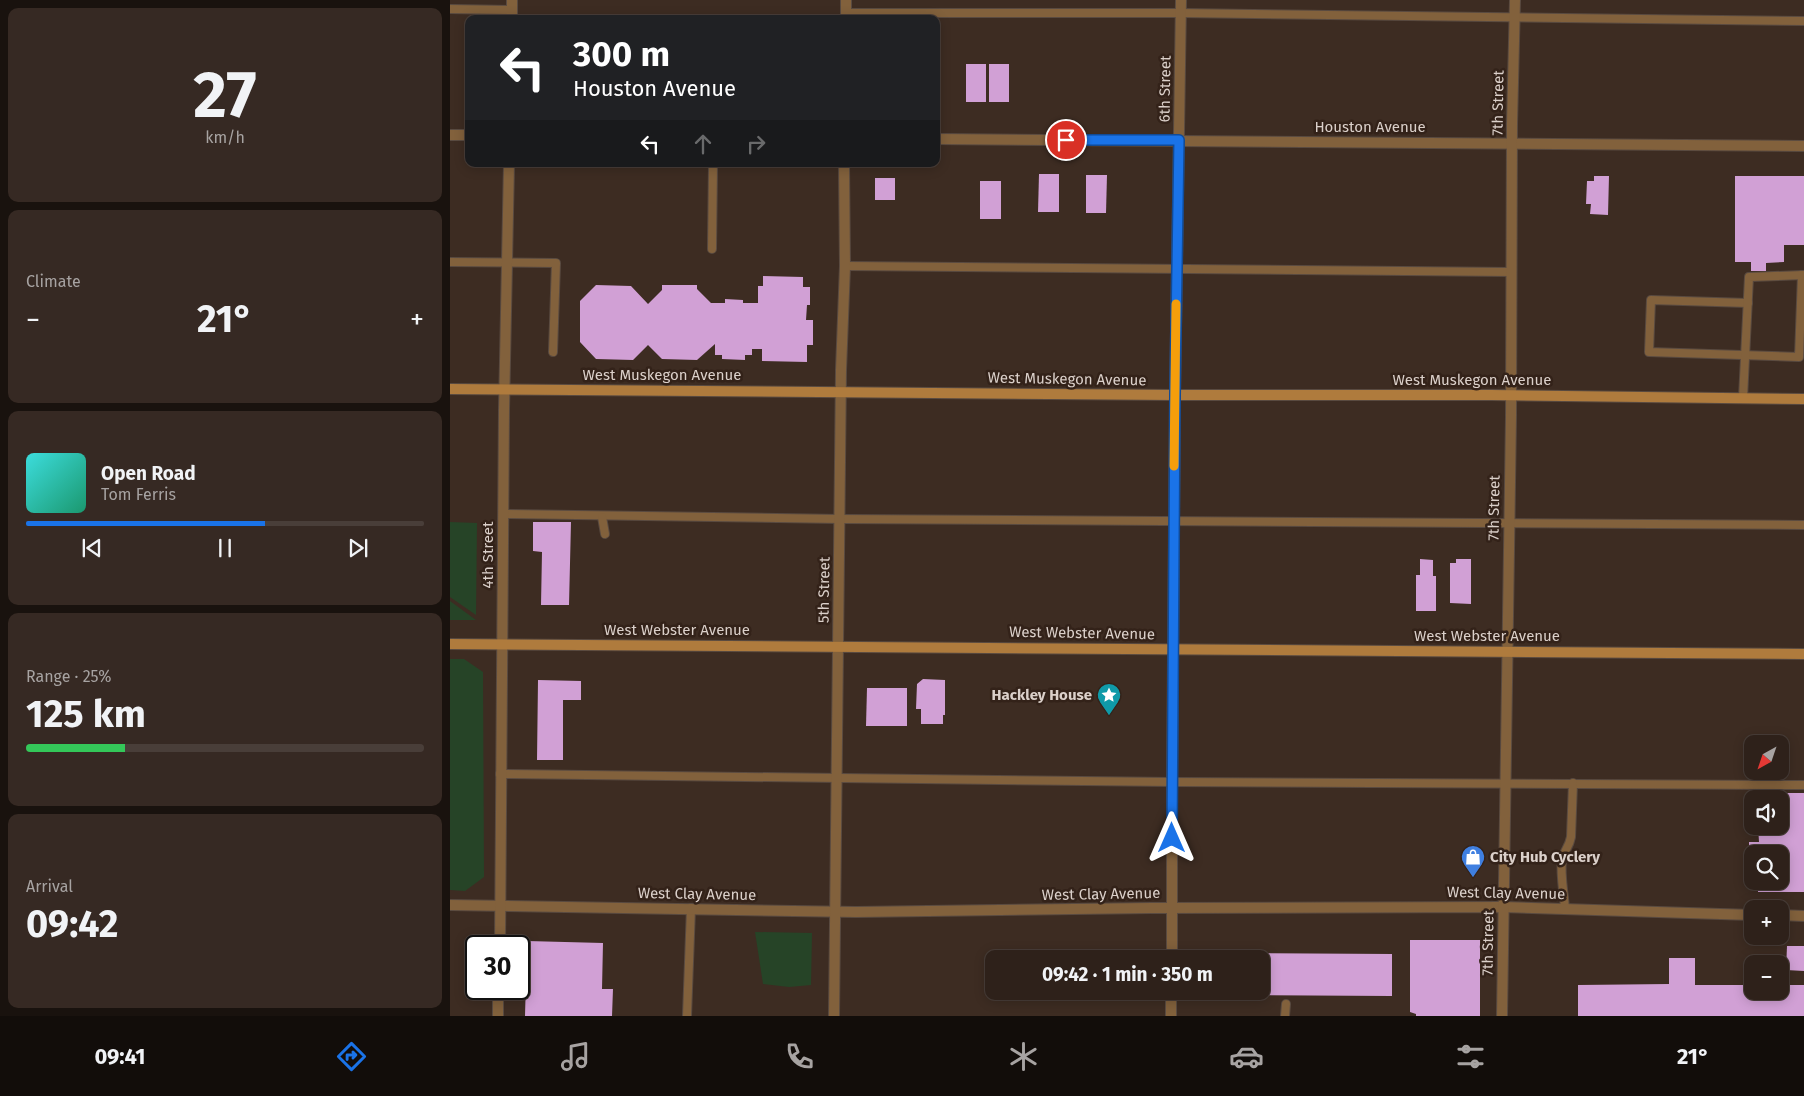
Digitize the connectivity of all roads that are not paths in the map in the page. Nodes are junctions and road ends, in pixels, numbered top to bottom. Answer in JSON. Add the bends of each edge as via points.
{"nodes":[{"id":1,"x":846,"y":0,"type":"edge"},
{"id":2,"x":1181,"y":0,"type":"edge"},
{"id":3,"x":1515,"y":0,"type":"edge"},
{"id":4,"x":450,"y":9,"type":"edge"},
{"id":5,"x":512,"y":10,"type":"edge"},
{"id":6,"x":1181,"y":14,"type":"junction"},
{"id":7,"x":846,"y":15,"type":"edge"},
{"id":8,"x":940,"y":15,"type":"edge"},
{"id":9,"x":1515,"y":18,"type":"junction"},
{"id":10,"x":1804,"y":21,"type":"edge"},
{"id":11,"x":450,"y":135,"type":"edge"},
{"id":12,"x":465,"y":135,"type":"edge"},
{"id":13,"x":940,"y":139,"type":"edge"},
{"id":14,"x":1179,"y":140,"type":"junction"},
{"id":15,"x":1512,"y":143,"type":"junction"},
{"id":16,"x":1804,"y":146,"type":"edge"},
{"id":17,"x":509,"y":167,"type":"edge"},
{"id":18,"x":713,"y":167,"type":"edge"},
{"id":19,"x":844,"y":167,"type":"edge"},
{"id":20,"x":712,"y":250,"type":"dead end"},
{"id":21,"x":450,"y":262,"type":"edge"},
{"id":22,"x":507,"y":262,"type":"junction"},
{"id":23,"x":844,"y":266,"type":"junction"},
{"id":24,"x":1177,"y":270,"type":"junction"},
{"id":25,"x":1511,"y":272,"type":"junction"},
{"id":26,"x":1803,"y":275,"type":"edge"},
{"id":27,"x":1748,"y":303,"type":"junction"},
{"id":28,"x":554,"y":352,"type":"dead end"},
{"id":29,"x":1745,"y":355,"type":"junction"},
{"id":30,"x":450,"y":389,"type":"edge"},
{"id":31,"x":504,"y":390,"type":"junction"},
{"id":32,"x":841,"y":392,"type":"junction"},
{"id":33,"x":1175,"y":395,"type":"junction"},
{"id":34,"x":1511,"y":396,"type":"junction"},
{"id":35,"x":1742,"y":398,"type":"junction"},
{"id":36,"x":1804,"y":399,"type":"edge"},
{"id":37,"x":504,"y":514,"type":"junction"},
{"id":38,"x":602,"y":517,"type":"junction"},
{"id":39,"x":840,"y":519,"type":"junction"},
{"id":40,"x":1174,"y":520,"type":"junction"},
{"id":41,"x":1509,"y":524,"type":"junction"},
{"id":42,"x":1804,"y":525,"type":"edge"},
{"id":43,"x":604,"y":534,"type":"dead end"},
{"id":44,"x":450,"y":644,"type":"edge"},
{"id":45,"x":503,"y":644,"type":"junction"},
{"id":46,"x":838,"y":646,"type":"junction"},
{"id":47,"x":1173,"y":649,"type":"junction"},
{"id":48,"x":1508,"y":651,"type":"junction"},
{"id":49,"x":1804,"y":654,"type":"edge"},
{"id":50,"x":500,"y":774,"type":"junction"},
{"id":51,"x":836,"y":779,"type":"junction"},
{"id":52,"x":1172,"y":782,"type":"junction"},
{"id":53,"x":1506,"y":783,"type":"junction"},
{"id":54,"x":1573,"y":783,"type":"junction"},
{"id":55,"x":1804,"y":785,"type":"edge"},
{"id":56,"x":450,"y":905,"type":"edge"},
{"id":57,"x":500,"y":906,"type":"junction"},
{"id":58,"x":1503,"y":907,"type":"junction"},
{"id":59,"x":691,"y":908,"type":"junction"},
{"id":60,"x":1173,"y":908,"type":"junction"},
{"id":61,"x":1565,"y":909,"type":"junction"},
{"id":62,"x":835,"y":912,"type":"junction"},
{"id":63,"x":1744,"y":914,"type":"edge"},
{"id":64,"x":1789,"y":915,"type":"edge"},
{"id":65,"x":1804,"y":916,"type":"edge"},
{"id":66,"x":500,"y":935,"type":"edge"},
{"id":67,"x":1172,"y":950,"type":"edge"},
{"id":68,"x":498,"y":1000,"type":"edge"},
{"id":69,"x":1171,"y":1000,"type":"edge"},
{"id":70,"x":1286,"y":1004,"type":"dead end"},
{"id":71,"x":498,"y":1016,"type":"edge"},
{"id":72,"x":687,"y":1016,"type":"edge"},
{"id":73,"x":834,"y":1016,"type":"edge"},
{"id":74,"x":1171,"y":1016,"type":"edge"},
{"id":75,"x":1285,"y":1016,"type":"edge"},
{"id":76,"x":1502,"y":1016,"type":"edge"}],
"edges":[{"from":1,"to":7,"type":"street"},
{"from":2,"to":6,"type":"street","name":"6th Street"},
{"from":3,"to":9,"type":"street","name":"7th Street"},
{"from":4,"to":5,"type":"lane"},
{"from":6,"to":8,"type":"lane"},
{"from":6,"to":9,"type":"lane"},
{"from":6,"to":14,"type":"street","name":"6th Street"},
{"from":9,"to":10,"type":"lane"},
{"from":9,"to":15,"type":"street","name":"7th Street"},
{"from":11,"to":12,"type":"street"},
{"from":13,"to":14,"type":"street","name":"Houston Avenue"},
{"from":14,"to":15,"type":"street","name":"Houston Avenue"},
{"from":14,"to":24,"type":"street","name":"6th Street"},
{"from":15,"to":16,"type":"street","name":"Houston Avenue"},
{"from":15,"to":25,"type":"street","name":"7th Street"},
{"from":17,"to":22,"type":"street","name":"4th Street"},
{"from":18,"to":20,"type":"lane"},
{"from":19,"to":23,"type":"street","name":"5th Street"},
{"from":21,"to":22,"type":"lane"},
{"from":22,"to":28,"type":"lane","via":[[556,263]]},
{"from":22,"to":31,"type":"street","name":"4th Street"},
{"from":23,"to":24,"type":"lane"},
{"from":23,"to":32,"type":"street","name":"5th Street"},
{"from":24,"to":25,"type":"lane"},
{"from":24,"to":33,"type":"street","name":"6th Street"},
{"from":25,"to":34,"type":"street","name":"7th Street"},
{"from":26,"to":27,"type":"lane","via":[[1749,277]]},
{"from":26,"to":29,"type":"lane","via":[[1799,357]]},
{"from":27,"to":29,"type":"lane"},
{"from":27,"to":29,"type":"lane","via":[[1651,300],[1649,352]]},
{"from":29,"to":35,"type":"lane"},
{"from":30,"to":31,"type":"main road","name":"West Muskegon Avenue"},
{"from":31,"to":32,"type":"main road","name":"West Muskegon Avenue"},
{"from":31,"to":37,"type":"street","name":"4th Street"},
{"from":32,"to":33,"type":"main road","name":"West Muskegon Avenue"},
{"from":32,"to":39,"type":"street","name":"5th Street"},
{"from":33,"to":34,"type":"main road","name":"West Muskegon Avenue"},
{"from":33,"to":40,"type":"street","name":"6th Street"},
{"from":34,"to":35,"type":"main road","name":"West Muskegon Avenue"},
{"from":34,"to":41,"type":"street","name":"7th Street"},
{"from":35,"to":36,"type":"main road","name":"West Muskegon Avenue"},
{"from":37,"to":38,"type":"lane"},
{"from":37,"to":45,"type":"street","name":"4th Street"},
{"from":38,"to":39,"type":"lane"},
{"from":38,"to":43,"type":"lane"},
{"from":39,"to":40,"type":"lane"},
{"from":39,"to":46,"type":"street","name":"5th Street"},
{"from":40,"to":41,"type":"lane"},
{"from":40,"to":47,"type":"street","name":"6th Street"},
{"from":41,"to":42,"type":"lane"},
{"from":41,"to":48,"type":"street","name":"7th Street"},
{"from":44,"to":45,"type":"main road","name":"West Webster Avenue"},
{"from":45,"to":46,"type":"main road","name":"West Webster Avenue"},
{"from":45,"to":50,"type":"street","name":"4th Street"},
{"from":46,"to":47,"type":"main road","name":"West Webster Avenue"},
{"from":46,"to":51,"type":"street","name":"5th Street"},
{"from":47,"to":48,"type":"main road","name":"West Webster Avenue"},
{"from":47,"to":52,"type":"street","name":"6th Street"},
{"from":48,"to":49,"type":"main road","name":"West Webster Avenue"},
{"from":48,"to":53,"type":"street","name":"7th Street"},
{"from":50,"to":51,"type":"lane"},
{"from":50,"to":57,"type":"street","name":"4th Street"},
{"from":51,"to":52,"type":"lane"},
{"from":51,"to":62,"type":"street","name":"5th Street"},
{"from":52,"to":53,"type":"lane"},
{"from":52,"to":60,"type":"street","name":"6th Street"},
{"from":53,"to":54,"type":"lane"},
{"from":53,"to":58,"type":"street","name":"7th Street"},
{"from":54,"to":55,"type":"lane"},
{"from":54,"to":61,"type":"lane","via":[[1570,846],[1564,852],[1562,863]]},
{"from":56,"to":57,"type":"street","name":"West Clay Avenue"},
{"from":57,"to":59,"type":"street","name":"West Clay Avenue"},
{"from":57,"to":66,"type":"street","name":"4th Street"},
{"from":58,"to":60,"type":"street","name":"West Clay Avenue"},
{"from":58,"to":61,"type":"street","name":"West Clay Avenue"},
{"from":58,"to":76,"type":"street","name":"7th Street"},
{"from":59,"to":62,"type":"street","name":"West Clay Avenue"},
{"from":59,"to":72,"type":"lane"},
{"from":60,"to":62,"type":"street","name":"West Clay Avenue"},
{"from":60,"to":67,"type":"street","name":"6th Street"},
{"from":61,"to":63,"type":"street","name":"West Clay Avenue"},
{"from":62,"to":73,"type":"street","name":"5th Street"},
{"from":64,"to":65,"type":"street"},
{"from":68,"to":71,"type":"street"},
{"from":69,"to":74,"type":"street"},
{"from":70,"to":75,"type":"lane"}]}
